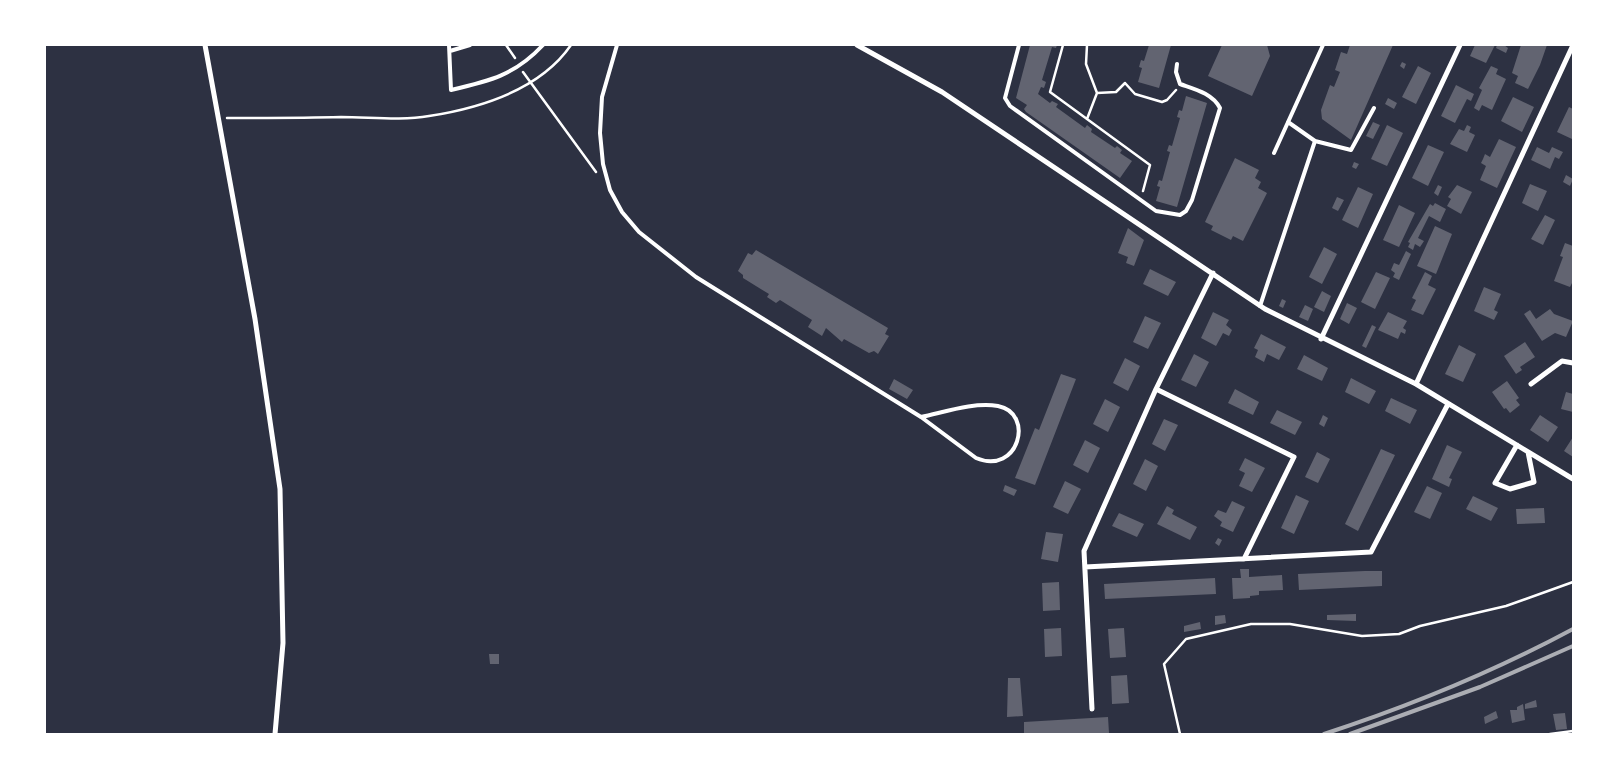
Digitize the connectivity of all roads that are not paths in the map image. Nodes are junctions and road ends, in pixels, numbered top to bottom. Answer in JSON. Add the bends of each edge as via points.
{"nodes":[{"id":1,"x":205,"y":45,"type":"edge"},
{"id":2,"x":450,"y":45,"type":"edge"},
{"id":3,"x":470,"y":45,"type":"edge"},
{"id":4,"x":543,"y":45,"type":"edge"},
{"id":5,"x":617,"y":45,"type":"edge"},
{"id":6,"x":857,"y":45,"type":"edge"},
{"id":7,"x":1019,"y":45,"type":"edge"},
{"id":8,"x":1323,"y":45,"type":"edge"},
{"id":9,"x":1460,"y":45,"type":"edge"},
{"id":10,"x":1573,"y":45,"type":"edge"},
{"id":11,"x":450,"y":51,"type":"junction"},
{"id":12,"x":1177,"y":64,"type":"dead end"},
{"id":13,"x":1374,"y":108,"type":"dead end"},
{"id":14,"x":1288,"y":122,"type":"junction"},
{"id":15,"x":1315,"y":141,"type":"junction"},
{"id":16,"x":1274,"y":152,"type":"dead end"},
{"id":17,"x":1213,"y":273,"type":"junction"},
{"id":18,"x":1260,"y":306,"type":"junction"},
{"id":19,"x":1321,"y":339,"type":"junction"},
{"id":20,"x":1573,"y":363,"type":"edge"},
{"id":21,"x":1416,"y":384,"type":"junction"},
{"id":22,"x":1530,"y":384,"type":"dead end"},
{"id":23,"x":1156,"y":389,"type":"junction"},
{"id":24,"x":1448,"y":404,"type":"junction"},
{"id":25,"x":921,"y":417,"type":"junction"},
{"id":26,"x":1517,"y":445,"type":"junction"},
{"id":27,"x":1528,"y":452,"type":"junction"},
{"id":28,"x":1573,"y":479,"type":"edge"},
{"id":29,"x":1244,"y":560,"type":"junction"},
{"id":30,"x":1085,"y":567,"type":"junction"},
{"id":31,"x":1092,"y":709,"type":"dead end"},
{"id":32,"x":275,"y":734,"type":"edge"}],
"edges":[{"from":1,"to":32,"type":"street","via":[[255,319],[280,489],[283,643]]},
{"from":2,"to":11,"type":"lane"},
{"from":3,"to":11,"type":"lane"},
{"from":4,"to":11,"type":"lane","via":[[511,72],[490,82],[451,90]]},
{"from":5,"to":25,"type":"lane","via":[[602,97],[600,133],[603,164],[610,190],[638,232],[696,277]]},
{"from":6,"to":17,"type":"street","via":[[942,92]]},
{"from":7,"to":12,"type":"lane","via":[[1005,98],[1010,106],[1156,211],[1170,215],[1186,211],[1192,200],[1220,108],[1204,92],[1180,84]]},
{"from":8,"to":14,"type":"lane"},
{"from":9,"to":19,"type":"street"},
{"from":10,"to":21,"type":"street"},
{"from":13,"to":15,"type":"lane","via":[[1351,150]]},
{"from":14,"to":15,"type":"lane"},
{"from":14,"to":16,"type":"lane"},
{"from":15,"to":18,"type":"lane"},
{"from":17,"to":18,"type":"street"},
{"from":17,"to":23,"type":"street"},
{"from":18,"to":19,"type":"street"},
{"from":19,"to":21,"type":"street"},
{"from":20,"to":22,"type":"street","via":[[1562,361]]},
{"from":21,"to":24,"type":"street"},
{"from":23,"to":29,"type":"street","via":[[1294,457]]},
{"from":23,"to":30,"type":"street","via":[[1084,551]]},
{"from":24,"to":26,"type":"street"},
{"from":24,"to":29,"type":"street","via":[[1371,552]]},
{"from":25,"to":25,"type":"lane","via":[[972,407],[999,406],[1012,414],[1020,428],[1016,446],[1009,455],[997,462],[985,462]]},
{"from":26,"to":27,"type":"street"},
{"from":26,"to":27,"type":"street","via":[[1495,482],[1510,489],[1534,482]]},
{"from":27,"to":28,"type":"street"},
{"from":29,"to":30,"type":"street"},
{"from":30,"to":31,"type":"street"}]}
